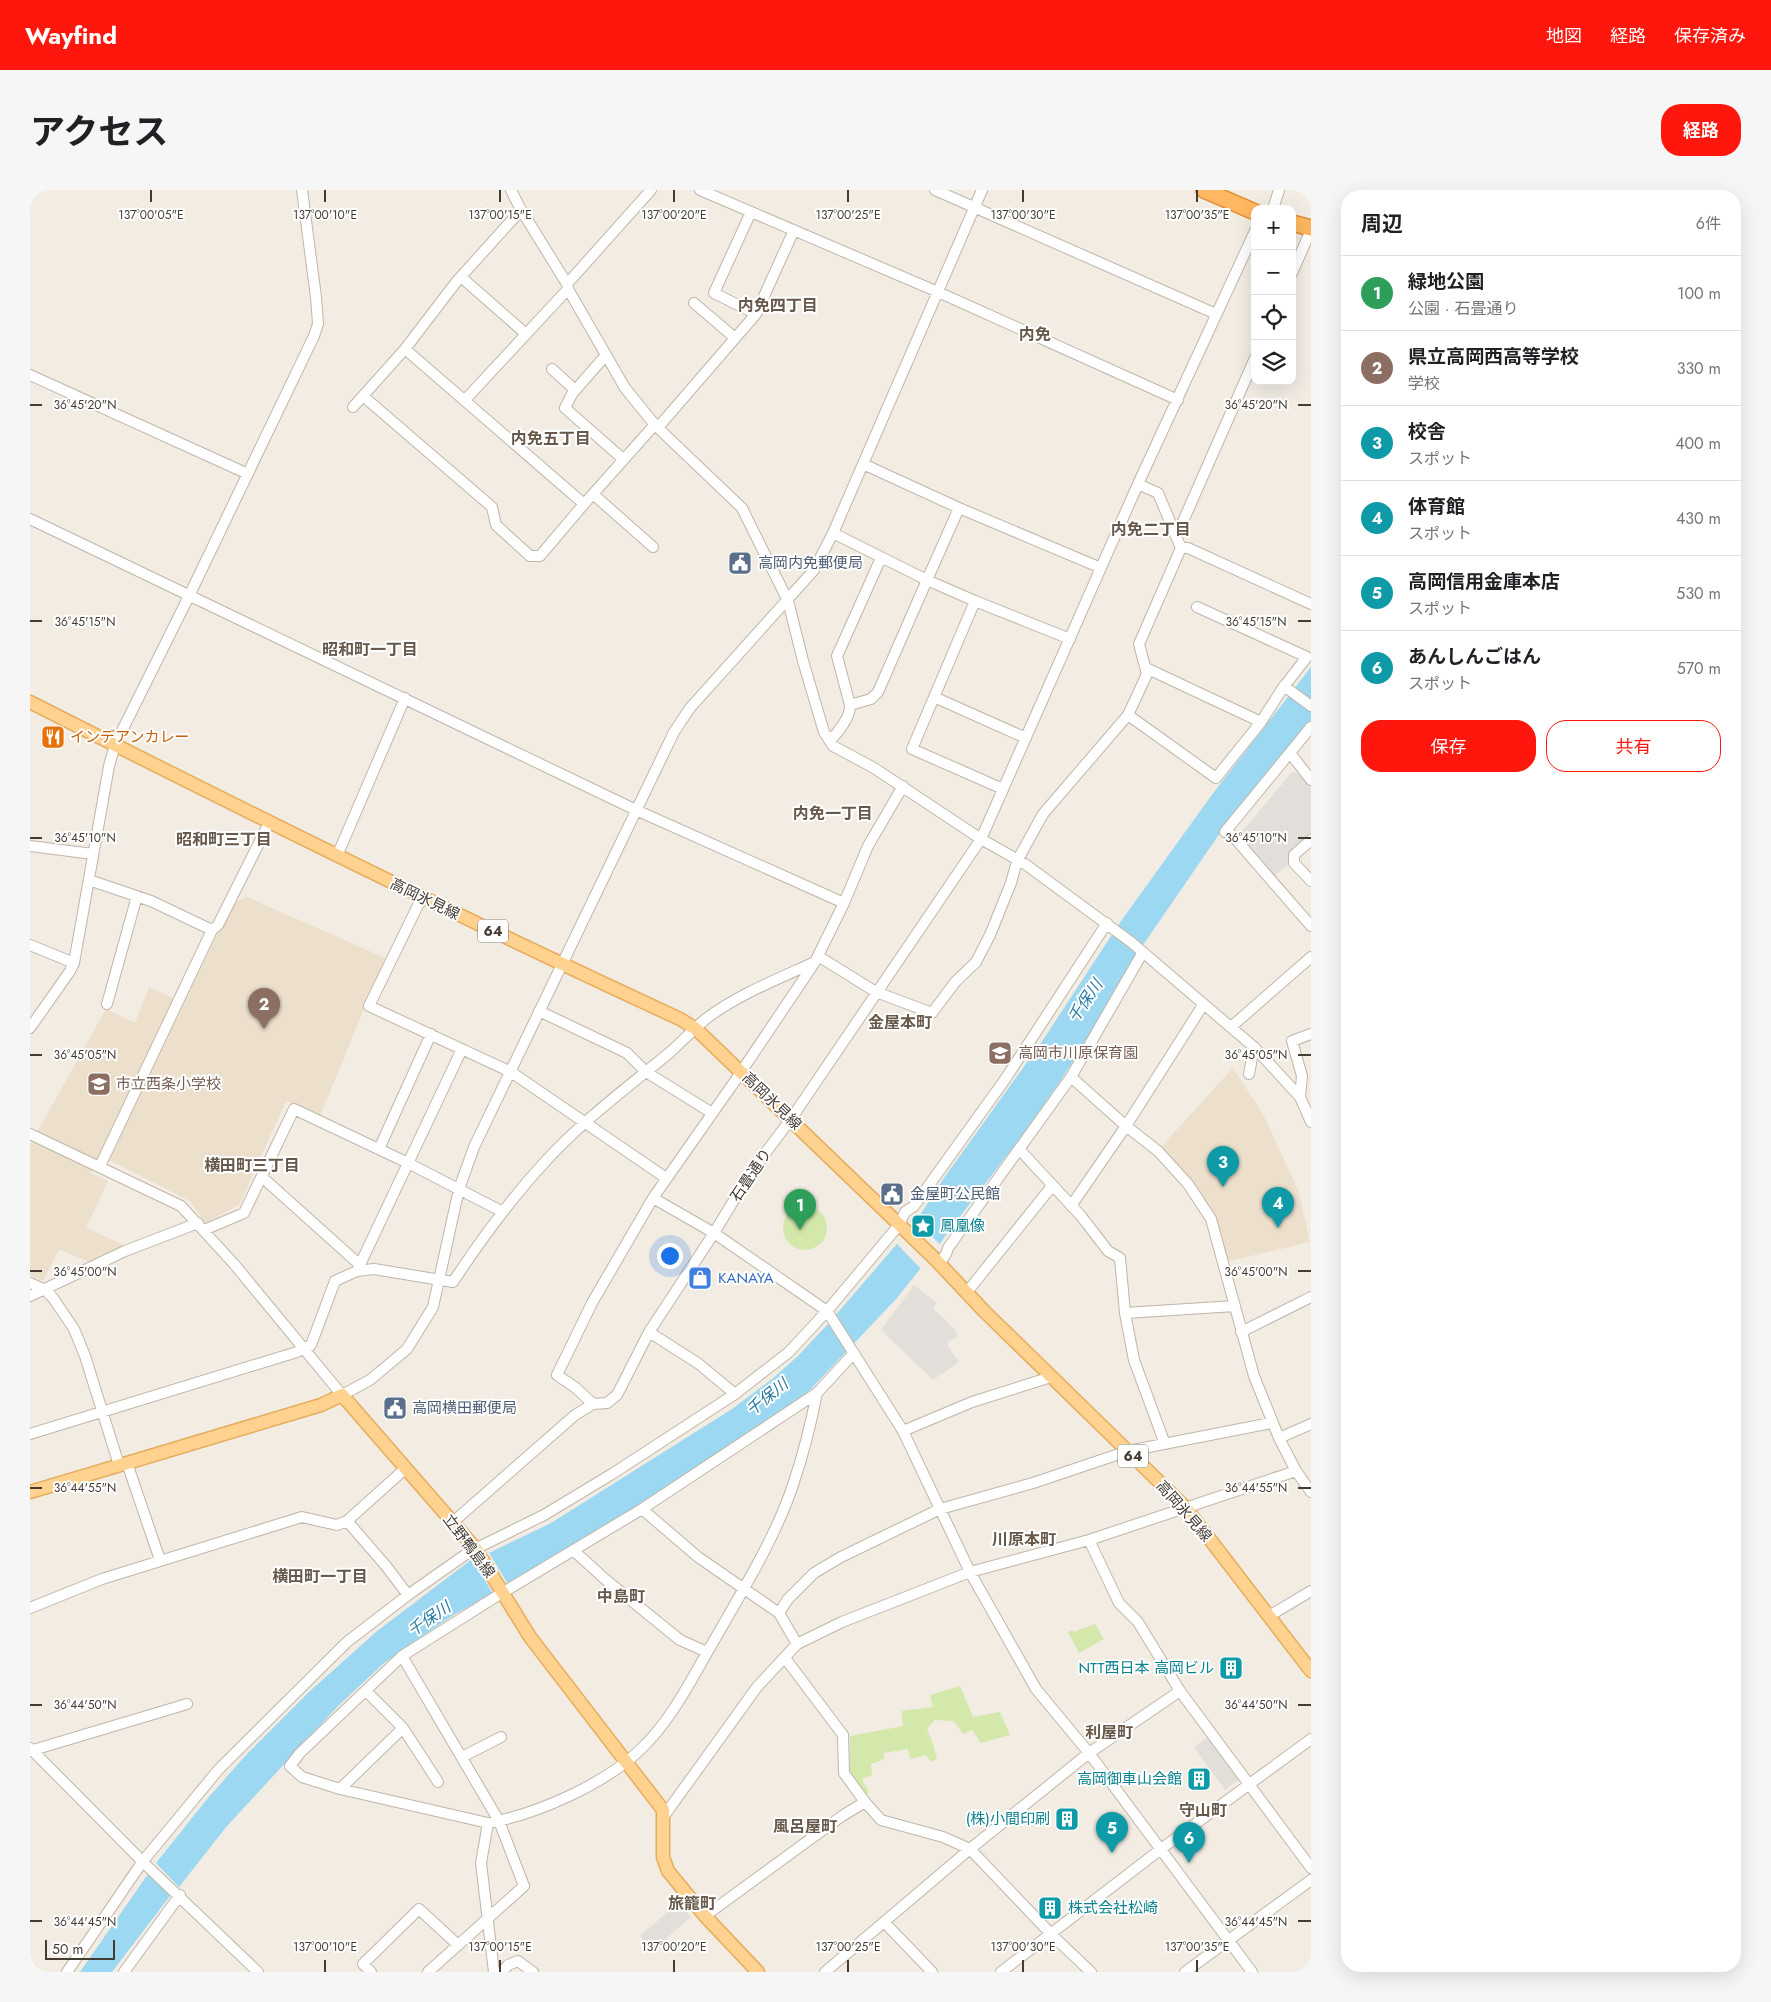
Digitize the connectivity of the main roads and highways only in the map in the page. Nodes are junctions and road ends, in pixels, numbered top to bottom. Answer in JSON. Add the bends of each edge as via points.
{"nodes":[{"id":1,"x":1204,"y":190,"type":"edge"},
{"id":2,"x":1251,"y":210,"type":"edge"},
{"id":3,"x":1296,"y":224,"type":"edge"},
{"id":4,"x":1311,"y":229,"type":"edge"},
{"id":5,"x":30,"y":702,"type":"edge"},
{"id":6,"x":30,"y":1492,"type":"edge"},
{"id":7,"x":1311,"y":1671,"type":"edge"},
{"id":8,"x":758,"y":1972,"type":"edge"}],
"edges":[{"from":1,"to":2,"type":"highway"},
{"from":3,"to":4,"type":"highway"},
{"from":5,"to":7,"type":"main road","name":"高岡氷見線","number":"64","via":[[269,823],[696,1029],[1185,1507]]},
{"from":6,"to":8,"type":"main road","name":"立野鴨島線","via":[[322,1405],[342,1395],[476,1550],[530,1637],[663,1810],[663,1857],[668,1871]]}]}
